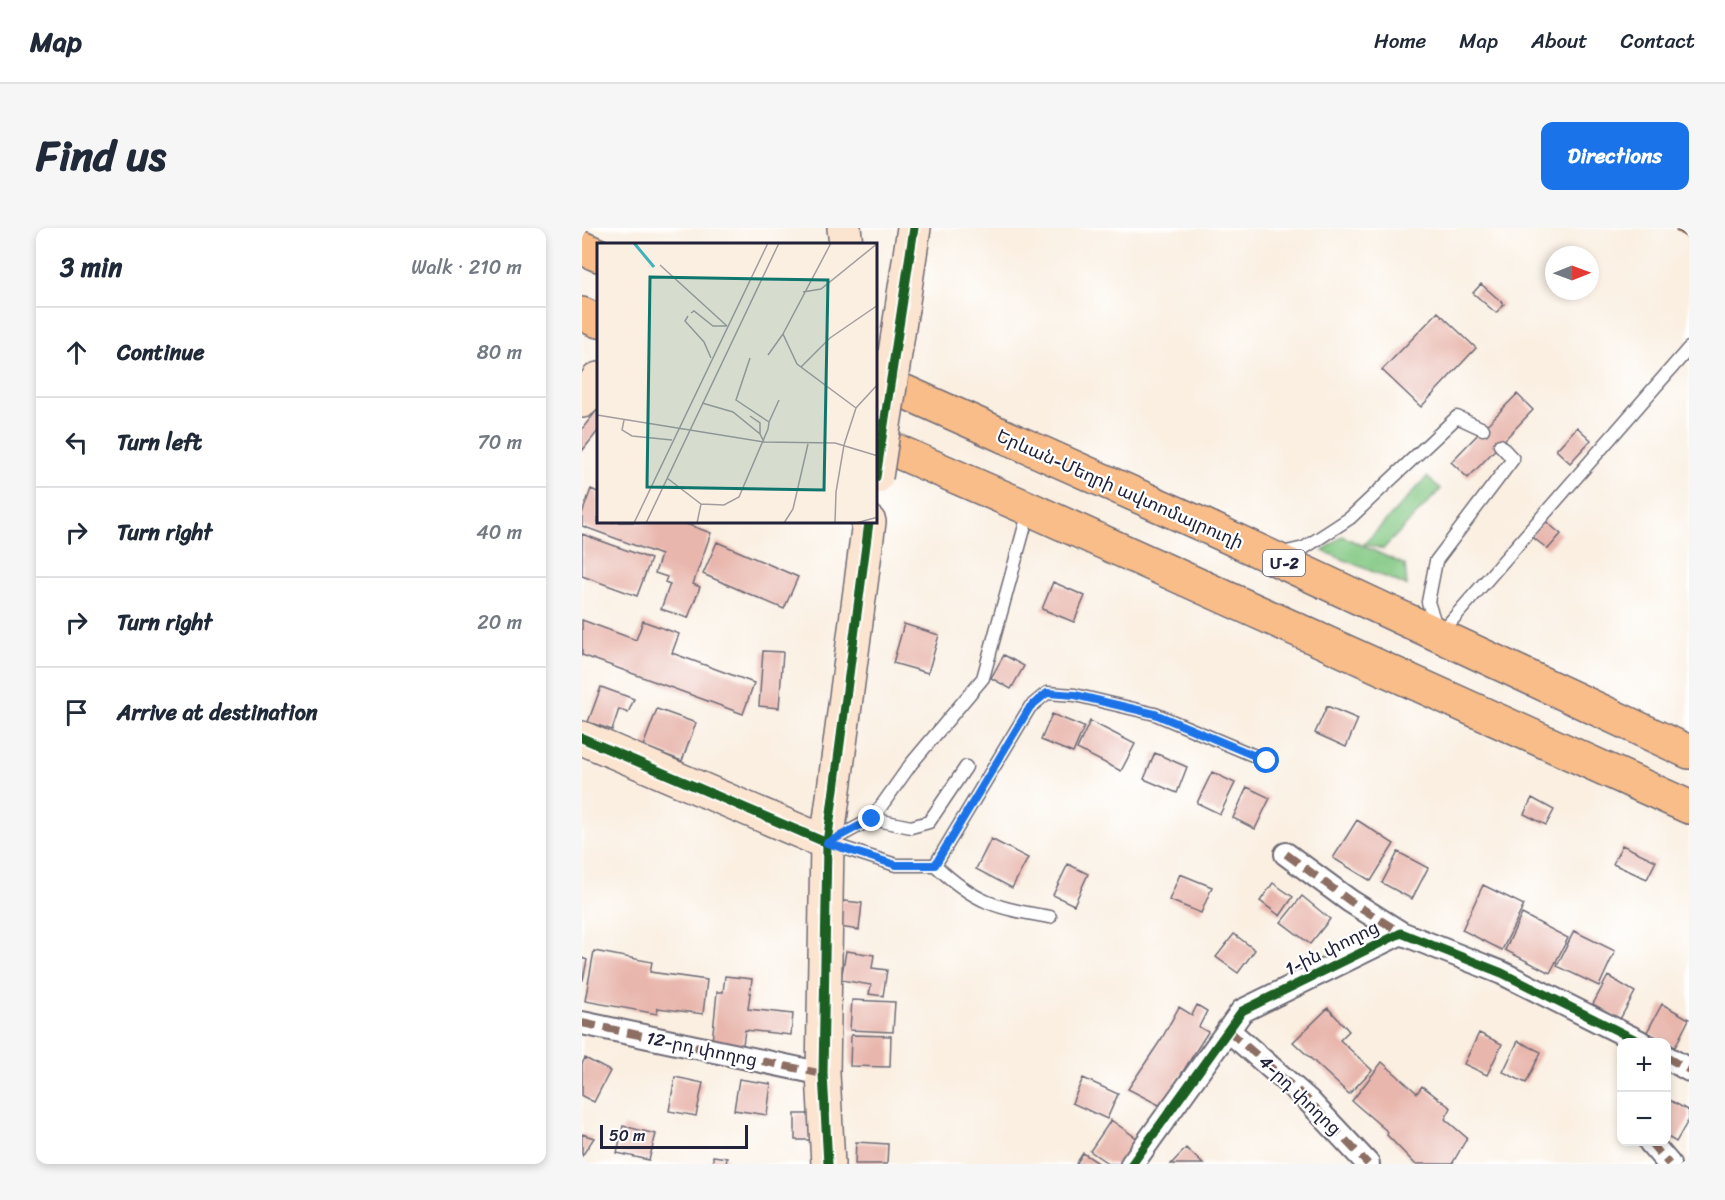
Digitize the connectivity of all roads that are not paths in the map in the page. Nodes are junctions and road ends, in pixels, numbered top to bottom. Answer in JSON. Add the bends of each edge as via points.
{"nodes":[{"id":1,"x":844,"y":228,"type":"edge"},
{"id":2,"x":914,"y":228,"type":"edge"},
{"id":3,"x":846,"y":243,"type":"edge"},
{"id":4,"x":582,"y":248,"type":"edge"},
{"id":5,"x":597,"y":255,"type":"edge"},
{"id":6,"x":582,"y":314,"type":"edge"},
{"id":7,"x":597,"y":321,"type":"edge"},
{"id":8,"x":1689,"y":348,"type":"edge"},
{"id":9,"x":597,"y":380,"type":"edge"},
{"id":10,"x":878,"y":380,"type":"edge"},
{"id":11,"x":582,"y":401,"type":"edge"},
{"id":12,"x":1483,"y":429,"type":"dead end"},
{"id":13,"x":878,"y":443,"type":"edge"},
{"id":14,"x":1500,"y":445,"type":"dead end"},
{"id":15,"x":878,"y":464,"type":"edge"},
{"id":16,"x":1030,"y":509,"type":"junction"},
{"id":17,"x":869,"y":524,"type":"edge"},
{"id":18,"x":1268,"y":555,"type":"junction"},
{"id":19,"x":1439,"y":635,"type":"junction"},
{"id":20,"x":582,"y":738,"type":"edge"},
{"id":21,"x":1689,"y":752,"type":"edge"},
{"id":22,"x":1267,"y":761,"type":"dead end"},
{"id":23,"x":966,"y":767,"type":"dead end"},
{"id":24,"x":1689,"y":807,"type":"edge"},
{"id":25,"x":872,"y":819,"type":"junction"},
{"id":26,"x":827,"y":843,"type":"junction"},
{"id":27,"x":1286,"y":854,"type":"dead end"},
{"id":28,"x":935,"y":865,"type":"junction"},
{"id":29,"x":1050,"y":917,"type":"dead end"},
{"id":30,"x":1401,"y":933,"type":"junction"},
{"id":31,"x":582,"y":1023,"type":"edge"},
{"id":32,"x":1228,"y":1030,"type":"junction"},
{"id":33,"x":1627,"y":1038,"type":"edge"},
{"id":34,"x":1671,"y":1060,"type":"edge"},
{"id":35,"x":1689,"y":1070,"type":"edge"},
{"id":36,"x":823,"y":1074,"type":"junction"},
{"id":37,"x":1653,"y":1146,"type":"edge"},
{"id":38,"x":828,"y":1164,"type":"edge"},
{"id":39,"x":1132,"y":1164,"type":"edge"},
{"id":40,"x":1368,"y":1164,"type":"edge"},
{"id":41,"x":1669,"y":1164,"type":"edge"}],
"edges":[{"from":1,"to":3,"type":"street"},
{"from":2,"to":15,"type":"street","bridge":true},
{"from":4,"to":5,"type":"highway"},
{"from":6,"to":7,"type":"highway"},
{"from":8,"to":19,"type":"lane"},
{"from":9,"to":11,"type":"street"},
{"from":10,"to":18,"type":"highway","name":"Երևան-Մեղրի ավտոմայրուղի","number":"Մ-2"},
{"from":12,"to":18,"type":"lane","via":[[1457,417],[1350,518],[1304,548]]},
{"from":13,"to":16,"type":"highway"},
{"from":14,"to":19,"type":"lane","via":[[1513,459],[1436,561],[1428,602]]},
{"from":16,"to":24,"type":"highway"},
{"from":16,"to":25,"type":"lane","via":[[983,678],[911,764]]},
{"from":17,"to":26,"type":"street"},
{"from":18,"to":19,"type":"highway","name":"Երևան-Մեղրի ավտոմայրուղի","number":"Մ-2"},
{"from":19,"to":21,"type":"highway","name":"Երևան-Մեղրի ավտոմայրուղի","number":"Մ-2"},
{"from":20,"to":26,"type":"street"},
{"from":22,"to":28,"type":"lane","via":[[1155,714],[1075,695],[1047,693],[1030,707]]},
{"from":23,"to":25,"type":"lane","via":[[929,822],[911,827]]},
{"from":25,"to":26,"type":"lane"},
{"from":26,"to":28,"type":"lane","via":[[896,865]]},
{"from":26,"to":36,"type":"street"},
{"from":27,"to":30,"type":"street"},
{"from":28,"to":29,"type":"lane","via":[[979,900],[1002,909]]},
{"from":30,"to":32,"type":"street","name":"1-ին փողոց","via":[[1242,1011]]},
{"from":30,"to":33,"type":"street","name":"1-ին փողոց","via":[[1502,973]]},
{"from":31,"to":36,"type":"street","name":"12-րդ փողոց"},
{"from":32,"to":39,"type":"street","name":"1-ին փողոց"},
{"from":32,"to":40,"type":"street","name":"4-րդ փողոց","via":[[1308,1100]]},
{"from":34,"to":35,"type":"street"},
{"from":36,"to":38,"type":"street"},
{"from":37,"to":41,"type":"street"}]}
